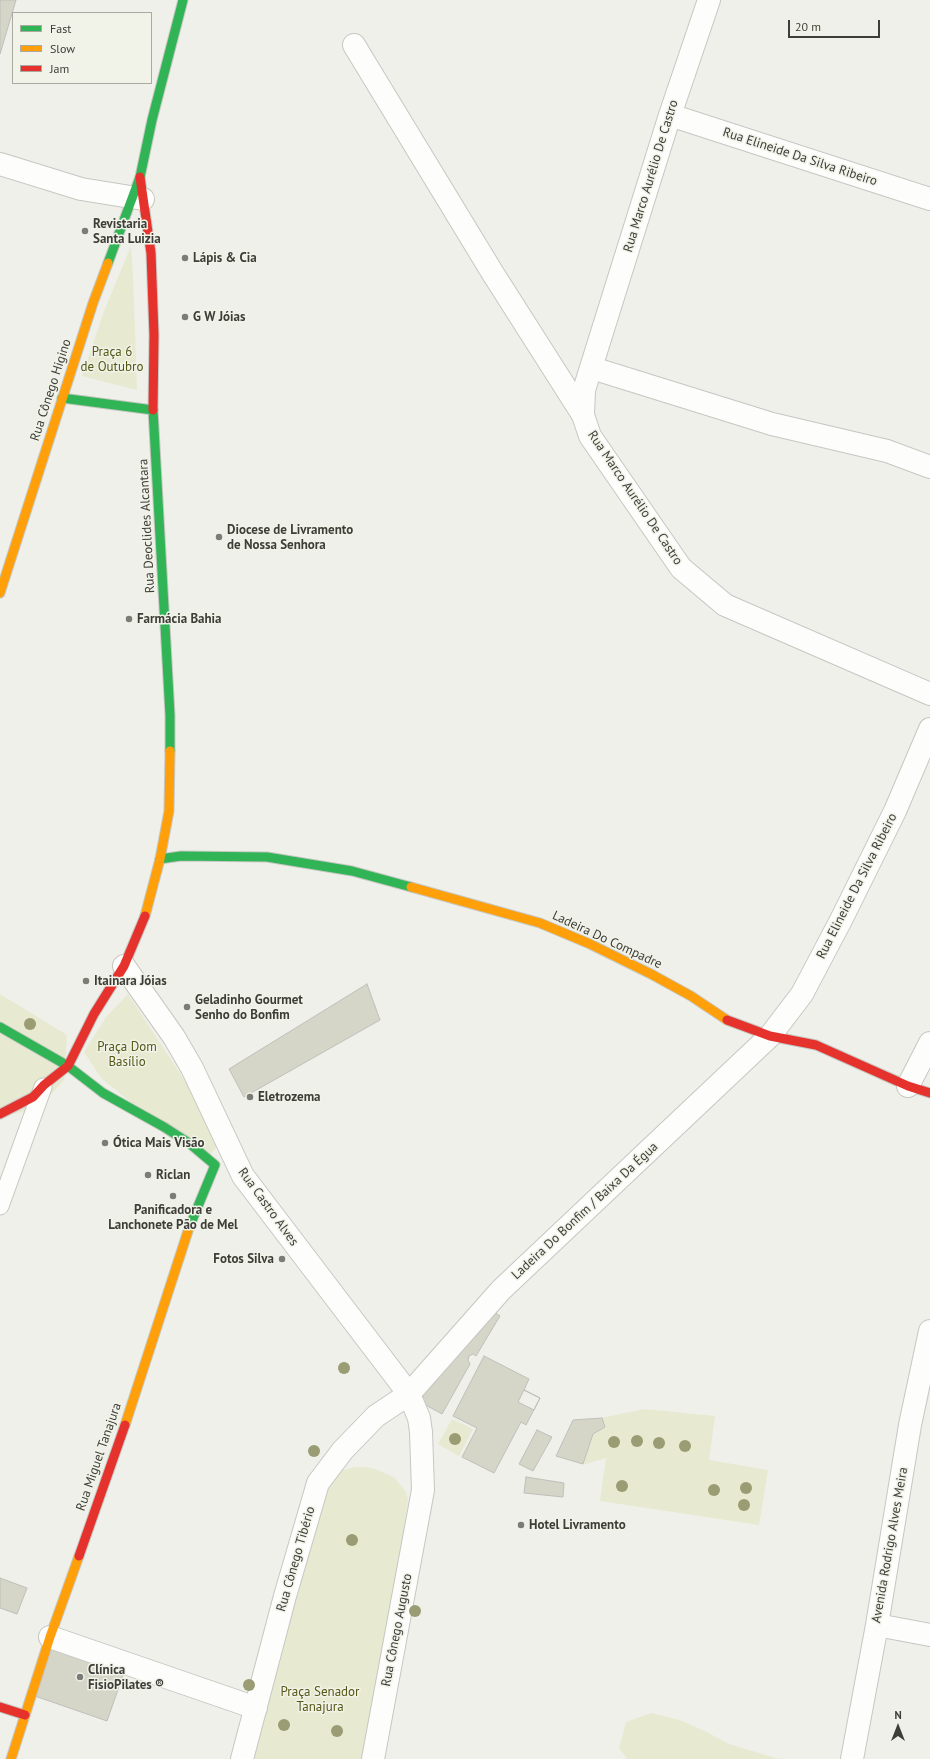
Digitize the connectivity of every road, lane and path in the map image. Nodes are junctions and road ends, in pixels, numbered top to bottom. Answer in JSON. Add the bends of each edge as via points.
{"nodes":[{"id":1,"x":183,"y":0,"type":"edge"},
{"id":2,"x":708,"y":0,"type":"edge"},
{"id":3,"x":354,"y":45,"type":"dead end"},
{"id":4,"x":670,"y":115,"type":"junction"},
{"id":5,"x":0,"y":164,"type":"edge"},
{"id":6,"x":139,"y":191,"type":"junction"},
{"id":7,"x":930,"y":199,"type":"edge"},
{"id":8,"x":592,"y":368,"type":"junction"},
{"id":9,"x":62,"y":398,"type":"junction"},
{"id":10,"x":153,"y":410,"type":"junction"},
{"id":11,"x":582,"y":414,"type":"junction"},
{"id":12,"x":930,"y":467,"type":"edge"},
{"id":13,"x":0,"y":593,"type":"edge"},
{"id":14,"x":930,"y":694,"type":"edge"},
{"id":15,"x":930,"y":729,"type":"edge"},
{"id":16,"x":160,"y":859,"type":"junction"},
{"id":17,"x":124,"y":966,"type":"junction"},
{"id":18,"x":0,"y":1027,"type":"edge"},
{"id":19,"x":770,"y":1036,"type":"junction"},
{"id":20,"x":930,"y":1043,"type":"edge"},
{"id":21,"x":68,"y":1066,"type":"junction"},
{"id":22,"x":44,"y":1085,"type":"junction"},
{"id":23,"x":908,"y":1086,"type":"junction"},
{"id":24,"x":930,"y":1093,"type":"edge"},
{"id":25,"x":0,"y":1114,"type":"edge"},
{"id":26,"x":214,"y":1165,"type":"junction"},
{"id":27,"x":243,"y":1176,"type":"junction"},
{"id":28,"x":0,"y":1206,"type":"edge"},
{"id":29,"x":930,"y":1331,"type":"edge"},
{"id":30,"x":409,"y":1394,"type":"junction"},
{"id":31,"x":877,"y":1625,"type":"junction"},
{"id":32,"x":930,"y":1635,"type":"edge"},
{"id":33,"x":50,"y":1638,"type":"junction"},
{"id":34,"x":0,"y":1707,"type":"edge"},
{"id":35,"x":256,"y":1708,"type":"junction"},
{"id":36,"x":25,"y":1715,"type":"junction"},
{"id":37,"x":11,"y":1759,"type":"edge"},
{"id":38,"x":242,"y":1759,"type":"edge"},
{"id":39,"x":373,"y":1759,"type":"edge"},
{"id":40,"x":852,"y":1759,"type":"edge"}],
"edges":[{"from":1,"to":6,"type":"street","via":[[152,120]]},
{"from":2,"to":4,"type":"street","name":"Rua Marco Aurélio De Castro"},
{"from":3,"to":11,"type":"street"},
{"from":4,"to":7,"type":"street","name":"Rua Elineide Da Silva Ribeiro"},
{"from":4,"to":8,"type":"street","name":"Rua Marco Aurélio De Castro"},
{"from":5,"to":6,"type":"street","via":[[81,188]]},
{"from":6,"to":9,"type":"street","name":"Rua Cônego Higino","via":[[110,256]]},
{"from":6,"to":10,"type":"street","name":"Rua Deoclides Alcantara","via":[[151,260]]},
{"from":8,"to":11,"type":"street","name":"Rua Marco Aurélio De Castro","via":[[584,390]]},
{"from":8,"to":12,"type":"street","via":[[772,424],[887,451]]},
{"from":9,"to":10,"type":"street"},
{"from":9,"to":13,"type":"street","name":"Rua Cônego Higino"},
{"from":10,"to":16,"type":"street","name":"Rua Deoclides Alcantara","via":[[170,715],[169,811]]},
{"from":11,"to":14,"type":"street","name":"Rua Marco Aurélio De Castro","via":[[590,436],[681,568],[725,606]]},
{"from":15,"to":19,"type":"street","name":"Rua Elineide Da Silva Ribeiro","via":[[895,811],[841,920],[802,994]]},
{"from":16,"to":17,"type":"street","name":"Rua Deoclides Alcantara","via":[[148,908]]},
{"from":16,"to":19,"type":"street","name":"Ladeira Do Compadre","via":[[181,856],[267,857],[352,871],[540,923],[651,974],[730,1022]]},
{"from":17,"to":21,"type":"street","via":[[94,1014]]},
{"from":17,"to":27,"type":"street","name":"Rua Castro Alves","via":[[174,1037],[192,1068]]},
{"from":18,"to":21,"type":"street"},
{"from":19,"to":23,"type":"street","name":"Ladeira Do Compadre","via":[[816,1045]]},
{"from":19,"to":30,"type":"street","name":"Ladeira Do Bonfim / Baixa Da Égua","via":[[501,1290]]},
{"from":20,"to":23,"type":"street"},
{"from":21,"to":22,"type":"street"},
{"from":21,"to":26,"type":"street","via":[[103,1093],[189,1143]]},
{"from":22,"to":25,"type":"street","via":[[33,1097]]},
{"from":22,"to":28,"type":"lane"},
{"from":23,"to":24,"type":"street","name":"Ladeira Do Compadre"},
{"from":26,"to":27,"type":"street"},
{"from":26,"to":33,"type":"street","name":"Rua Miguel Tanajura","via":[[190,1224],[117,1450]]},
{"from":27,"to":30,"type":"street","name":"Rua Castro Alves"},
{"from":29,"to":31,"type":"street","name":"Avenida Rodrigo Alves Meira","via":[[910,1425]]},
{"from":30,"to":35,"type":"street","name":"Rua Cônego Tibério","via":[[376,1416],[343,1450],[318,1483]]},
{"from":30,"to":39,"type":"street","name":"Rua Cônego Augusto","via":[[419,1418],[423,1490]]},
{"from":31,"to":32,"type":"street"},
{"from":31,"to":40,"type":"street","name":"Avenida Rodrigo Alves Meira"},
{"from":33,"to":35,"type":"street"},
{"from":33,"to":36,"type":"street","name":"Rua Miguel Tanajura"},
{"from":34,"to":36,"type":"street"},
{"from":35,"to":38,"type":"street","name":"Rua Cônego Tibério"},
{"from":36,"to":37,"type":"street","name":"Rua Miguel Tanajura"}]}
